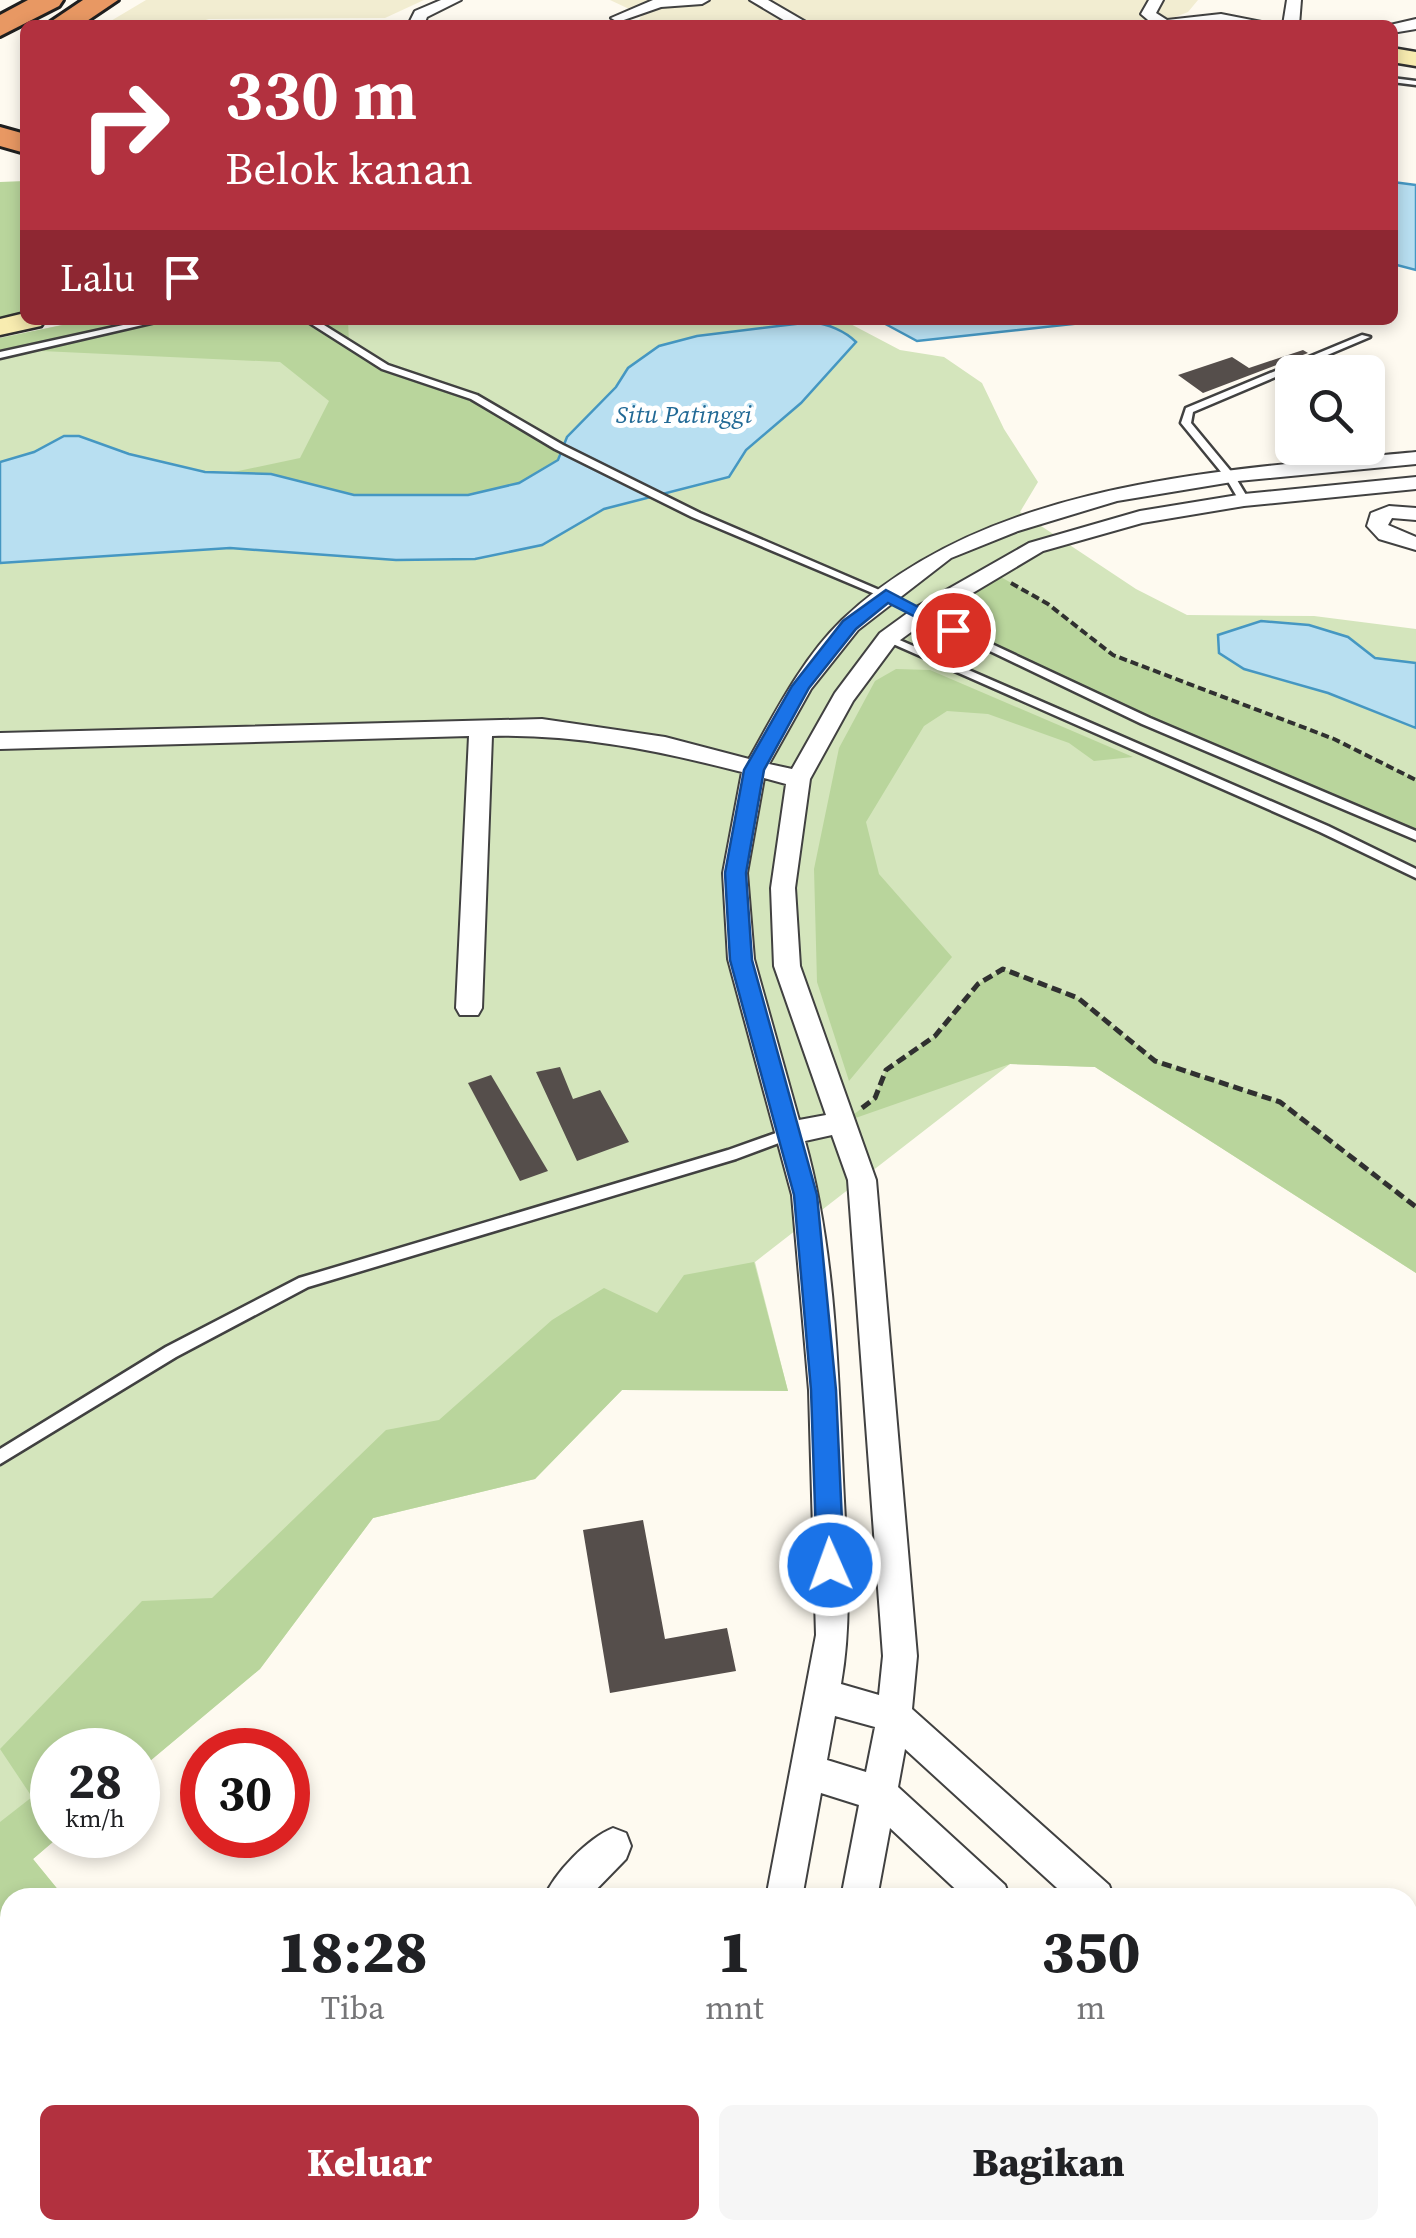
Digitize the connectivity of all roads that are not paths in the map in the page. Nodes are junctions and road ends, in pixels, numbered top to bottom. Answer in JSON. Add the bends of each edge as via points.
{"nodes":[{"id":1,"x":49,"y":0,"type":"edge"},
{"id":2,"x":104,"y":0,"type":"edge"},
{"id":3,"x":454,"y":0,"type":"edge"},
{"id":4,"x":702,"y":0,"type":"edge"},
{"id":5,"x":757,"y":0,"type":"edge"},
{"id":6,"x":1156,"y":0,"type":"edge"},
{"id":7,"x":618,"y":18,"type":"dead end"},
{"id":8,"x":69,"y":20,"type":"edge"},
{"id":9,"x":418,"y":20,"type":"edge"},
{"id":10,"x":794,"y":20,"type":"edge"},
{"id":11,"x":1156,"y":20,"type":"edge"},
{"id":12,"x":1205,"y":20,"type":"edge"},
{"id":13,"x":1235,"y":20,"type":"edge"},
{"id":14,"x":0,"y":27,"type":"edge"},
{"id":15,"x":136,"y":325,"type":"edge"},
{"id":16,"x":318,"y":325,"type":"edge"},
{"id":17,"x":1366,"y":337,"type":"dead end"},
{"id":18,"x":0,"y":355,"type":"edge"},
{"id":19,"x":1416,"y":458,"type":"edge"},
{"id":20,"x":1230,"y":477,"type":"junction"},
{"id":21,"x":1416,"y":484,"type":"edge"},
{"id":22,"x":1244,"y":500,"type":"junction"},
{"id":23,"x":1416,"y":514,"type":"edge"},
{"id":24,"x":1416,"y":544,"type":"edge"},
{"id":25,"x":886,"y":595,"type":"junction"},
{"id":26,"x":921,"y":614,"type":"junction"},
{"id":27,"x":850,"y":625,"type":"junction"},
{"id":28,"x":888,"y":638,"type":"junction"},
{"id":29,"x":481,"y":727,"type":"junction"},
{"id":30,"x":1,"y":745,"type":"edge"},
{"id":31,"x":754,"y":770,"type":"junction"},
{"id":32,"x":798,"y":779,"type":"junction"},
{"id":33,"x":1416,"y":836,"type":"edge"},
{"id":34,"x":1416,"y":874,"type":"edge"},
{"id":35,"x":469,"y":1008,"type":"dead end"},
{"id":36,"x":844,"y":1122,"type":"junction"},
{"id":37,"x":790,"y":1133,"type":"junction"},
{"id":38,"x":0,"y":1457,"type":"edge"},
{"id":39,"x":824,"y":1696,"type":"junction"},
{"id":40,"x":894,"y":1716,"type":"junction"},
{"id":41,"x":808,"y":1772,"type":"junction"},
{"id":42,"x":879,"y":1794,"type":"junction"},
{"id":43,"x":613,"y":1846,"type":"dead end"},
{"id":44,"x":572,"y":1888,"type":"edge"},
{"id":45,"x":786,"y":1888,"type":"edge"},
{"id":46,"x":861,"y":1888,"type":"edge"},
{"id":47,"x":981,"y":1888,"type":"edge"},
{"id":48,"x":1085,"y":1888,"type":"edge"}],
"edges":[{"from":1,"to":14,"type":"highway"},
{"from":2,"to":8,"type":"highway"},
{"from":3,"to":9,"type":"street"},
{"from":4,"to":7,"type":"street","via":[[659,3]]},
{"from":5,"to":10,"type":"street"},
{"from":6,"to":11,"type":"street","via":[[1148,14]]},
{"from":12,"to":13,"type":"street"},
{"from":15,"to":18,"type":"lane"},
{"from":16,"to":25,"type":"lane","via":[[385,366],[474,396],[696,515]]},
{"from":17,"to":20,"type":"lane","via":[[1189,410],[1186,423]]},
{"from":19,"to":20,"type":"street"},
{"from":20,"to":22,"type":"lane"},
{"from":20,"to":25,"type":"street","via":[[1114,495],[1012,527],[944,554]]},
{"from":21,"to":22,"type":"street"},
{"from":22,"to":26,"type":"street","via":[[1140,517],[1036,546]]},
{"from":23,"to":24,"type":"street","via":[[1388,512],[1377,526]]},
{"from":25,"to":26,"type":"street"},
{"from":25,"to":27,"type":"street"},
{"from":26,"to":28,"type":"street"},
{"from":26,"to":33,"type":"lane","via":[[1146,721]]},
{"from":27,"to":28,"type":"street"},
{"from":27,"to":31,"type":"street","via":[[801,686]]},
{"from":28,"to":32,"type":"street","via":[[843,698]]},
{"from":28,"to":34,"type":"lane"},
{"from":29,"to":30,"type":"street"},
{"from":29,"to":31,"type":"street","via":[[613,734]]},
{"from":29,"to":35,"type":"street"},
{"from":31,"to":32,"type":"street"},
{"from":31,"to":37,"type":"street","via":[[736,873],[741,960]]},
{"from":32,"to":36,"type":"street","via":[[782,888],[787,966]]},
{"from":36,"to":37,"type":"street"},
{"from":36,"to":40,"type":"street","via":[[864,1200],[900,1656]]},
{"from":37,"to":38,"type":"lane","via":[[304,1282],[171,1352]]},
{"from":37,"to":39,"type":"street","via":[[806,1195],[824,1390],[833,1636]]},
{"from":39,"to":40,"type":"street"},
{"from":39,"to":41,"type":"street"},
{"from":40,"to":42,"type":"street"},
{"from":40,"to":48,"type":"street"},
{"from":41,"to":42,"type":"street"},
{"from":41,"to":45,"type":"street"},
{"from":42,"to":46,"type":"street"},
{"from":42,"to":47,"type":"street"},
{"from":43,"to":44,"type":"street"}]}
